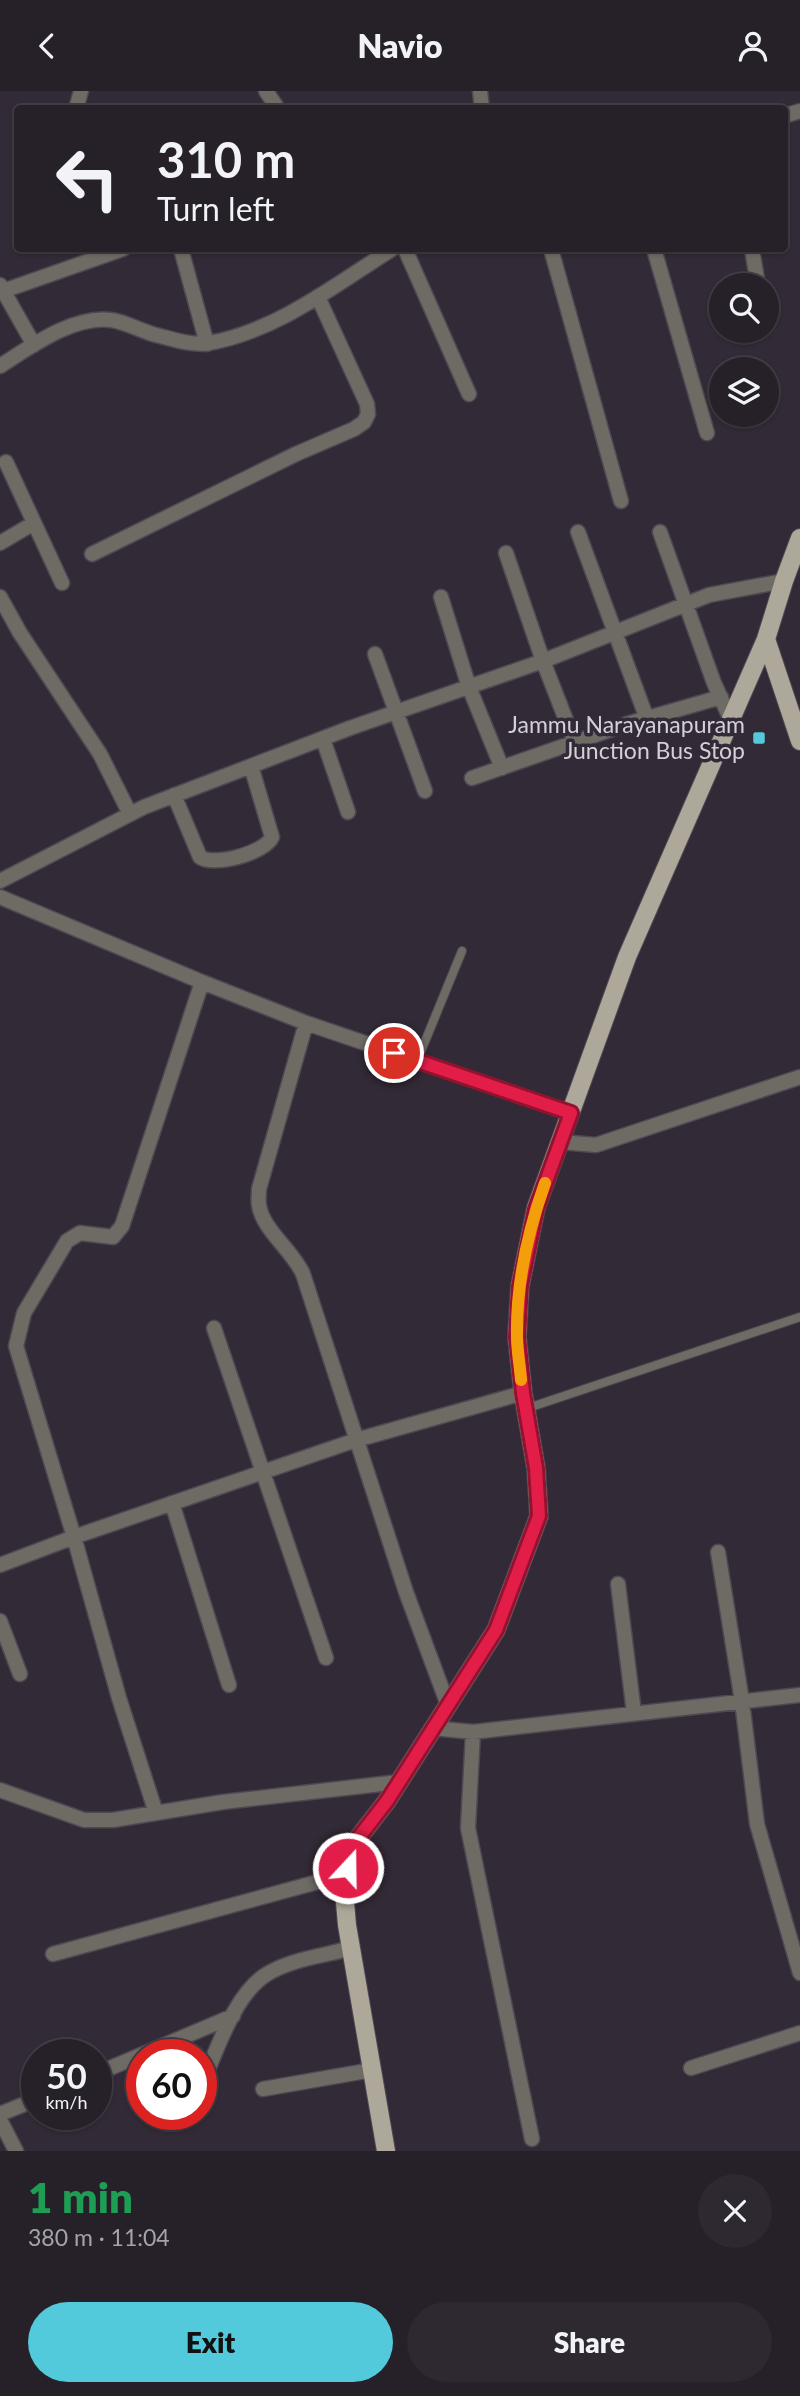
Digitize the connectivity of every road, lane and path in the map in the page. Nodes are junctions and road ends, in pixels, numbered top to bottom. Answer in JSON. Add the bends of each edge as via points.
{"nodes":[{"id":1,"x":114,"y":252,"type":"edge"},
{"id":2,"x":182,"y":252,"type":"edge"},
{"id":3,"x":406,"y":252,"type":"edge"},
{"id":4,"x":552,"y":252,"type":"edge"},
{"id":5,"x":655,"y":252,"type":"edge"},
{"id":6,"x":752,"y":252,"type":"edge"},
{"id":7,"x":373,"y":254,"type":"edge"},
{"id":8,"x":756,"y":273,"type":"edge"},
{"id":9,"x":2,"y":288,"type":"edge"},
{"id":10,"x":318,"y":297,"type":"junction"},
{"id":11,"x":207,"y":344,"type":"junction"},
{"id":12,"x":34,"y":345,"type":"junction"},
{"id":13,"x":0,"y":366,"type":"edge"},
{"id":14,"x":468,"y":394,"type":"dead end"},
{"id":15,"x":706,"y":433,"type":"dead end"},
{"id":16,"x":6,"y":462,"type":"dead end"},
{"id":17,"x":621,"y":501,"type":"dead end"},
{"id":18,"x":34,"y":523,"type":"junction"},
{"id":19,"x":578,"y":532,"type":"dead end"},
{"id":20,"x":660,"y":533,"type":"dead end"},
{"id":21,"x":800,"y":538,"type":"edge"},
{"id":22,"x":0,"y":543,"type":"edge"},
{"id":23,"x":506,"y":553,"type":"dead end"},
{"id":24,"x":92,"y":554,"type":"dead end"},
{"id":25,"x":784,"y":581,"type":"junction"},
{"id":26,"x":62,"y":583,"type":"dead end"},
{"id":27,"x":0,"y":597,"type":"edge"},
{"id":28,"x":441,"y":597,"type":"dead end"},
{"id":29,"x":687,"y":604,"type":"junction"},
{"id":30,"x":615,"y":632,"type":"junction"},
{"id":31,"x":766,"y":639,"type":"junction"},
{"id":32,"x":375,"y":654,"type":"dead end"},
{"id":33,"x":543,"y":661,"type":"junction"},
{"id":34,"x":469,"y":687,"type":"junction"},
{"id":35,"x":721,"y":697,"type":"junction"},
{"id":36,"x":395,"y":712,"type":"junction"},
{"id":37,"x":647,"y":719,"type":"junction"},
{"id":38,"x":731,"y":720,"type":"junction"},
{"id":39,"x":323,"y":739,"type":"junction"},
{"id":40,"x":800,"y":741,"type":"edge"},
{"id":41,"x":575,"y":743,"type":"junction"},
{"id":42,"x":251,"y":766,"type":"junction"},
{"id":43,"x":502,"y":768,"type":"junction"},
{"id":44,"x":472,"y":778,"type":"dead end"},
{"id":45,"x":425,"y":791,"type":"dead end"},
{"id":46,"x":174,"y":795,"type":"junction"},
{"id":47,"x":348,"y":812,"type":"dead end"},
{"id":48,"x":130,"y":814,"type":"junction"},
{"id":49,"x":0,"y":881,"type":"edge"},
{"id":50,"x":0,"y":897,"type":"edge"},
{"id":51,"x":462,"y":951,"type":"dead end"},
{"id":52,"x":202,"y":982,"type":"junction"},
{"id":53,"x":306,"y":1023,"type":"junction"},
{"id":54,"x":417,"y":1061,"type":"junction"},
{"id":55,"x":800,"y":1077,"type":"edge"},
{"id":56,"x":571,"y":1113,"type":"junction"},
{"id":57,"x":560,"y":1142,"type":"junction"},
{"id":58,"x":800,"y":1317,"type":"edge"},
{"id":59,"x":214,"y":1328,"type":"dead end"},
{"id":60,"x":524,"y":1401,"type":"junction"},
{"id":61,"x":356,"y":1440,"type":"junction"},
{"id":62,"x":263,"y":1472,"type":"junction"},
{"id":63,"x":172,"y":1503,"type":"junction"},
{"id":64,"x":74,"y":1537,"type":"junction"},
{"id":65,"x":718,"y":1552,"type":"dead end"},
{"id":66,"x":0,"y":1565,"type":"edge"},
{"id":67,"x":618,"y":1584,"type":"dead end"},
{"id":68,"x":0,"y":1621,"type":"edge"},
{"id":69,"x":326,"y":1658,"type":"dead end"},
{"id":70,"x":20,"y":1674,"type":"dead end"},
{"id":71,"x":229,"y":1685,"type":"dead end"},
{"id":72,"x":800,"y":1695,"type":"edge"},
{"id":73,"x":742,"y":1701,"type":"junction"},
{"id":74,"x":448,"y":1705,"type":"junction"},
{"id":75,"x":634,"y":1713,"type":"junction"},
{"id":76,"x":433,"y":1728,"type":"junction"},
{"id":77,"x":473,"y":1732,"type":"junction"},
{"id":78,"x":399,"y":1782,"type":"junction"},
{"id":79,"x":0,"y":1790,"type":"edge"},
{"id":80,"x":156,"y":1813,"type":"junction"},
{"id":81,"x":347,"y":1874,"type":"junction"},
{"id":82,"x":795,"y":1934,"type":"edge"},
{"id":83,"x":351,"y":1948,"type":"junction"},
{"id":84,"x":53,"y":1954,"type":"dead end"},
{"id":85,"x":800,"y":1973,"type":"edge"},
{"id":86,"x":233,"y":2016,"type":"junction"},
{"id":87,"x":800,"y":2033,"type":"edge"},
{"id":88,"x":217,"y":2051,"type":"edge"},
{"id":89,"x":112,"y":2067,"type":"edge"},
{"id":90,"x":691,"y":2068,"type":"dead end"},
{"id":91,"x":372,"y":2070,"type":"junction"},
{"id":92,"x":263,"y":2089,"type":"dead end"},
{"id":93,"x":21,"y":2105,"type":"edge"},
{"id":94,"x":0,"y":2114,"type":"edge"},
{"id":95,"x":0,"y":2120,"type":"edge"},
{"id":96,"x":532,"y":2139,"type":"dead end"},
{"id":97,"x":16,"y":2151,"type":"edge"},
{"id":98,"x":386,"y":2151,"type":"edge"}],
"edges":[{"from":1,"to":9,"type":"street"},
{"from":2,"to":11,"type":"street"},
{"from":3,"to":14,"type":"street"},
{"from":4,"to":17,"type":"street"},
{"from":5,"to":15,"type":"street"},
{"from":6,"to":8,"type":"street"},
{"from":7,"to":10,"type":"street"},
{"from":9,"to":12,"type":"street"},
{"from":10,"to":11,"type":"street","via":[[255,329]]},
{"from":10,"to":24,"type":"street","via":[[367,404],[363,422]]},
{"from":11,"to":12,"type":"street","via":[[96,319]]},
{"from":12,"to":13,"type":"street"},
{"from":16,"to":18,"type":"street"},
{"from":18,"to":22,"type":"street"},
{"from":18,"to":26,"type":"street"},
{"from":19,"to":30,"type":"street"},
{"from":20,"to":29,"type":"street"},
{"from":21,"to":25,"type":"main road"},
{"from":23,"to":33,"type":"street"},
{"from":25,"to":29,"type":"street","via":[[709,595]]},
{"from":25,"to":31,"type":"main road"},
{"from":27,"to":48,"type":"street","via":[[100,754]]},
{"from":28,"to":34,"type":"street"},
{"from":29,"to":30,"type":"street"},
{"from":29,"to":35,"type":"street"},
{"from":30,"to":33,"type":"street"},
{"from":30,"to":37,"type":"street"},
{"from":31,"to":38,"type":"main road"},
{"from":31,"to":40,"type":"main road"},
{"from":32,"to":36,"type":"street"},
{"from":33,"to":34,"type":"street"},
{"from":33,"to":41,"type":"street"},
{"from":34,"to":36,"type":"street"},
{"from":34,"to":43,"type":"street"},
{"from":35,"to":37,"type":"street"},
{"from":35,"to":38,"type":"street"},
{"from":36,"to":39,"type":"street"},
{"from":36,"to":45,"type":"street"},
{"from":37,"to":41,"type":"street"},
{"from":38,"to":56,"type":"main road","via":[[626,957]]},
{"from":39,"to":42,"type":"street"},
{"from":39,"to":47,"type":"street"},
{"from":41,"to":43,"type":"street"},
{"from":42,"to":46,"type":"street"},
{"from":42,"to":46,"type":"street","via":[[272,837],[252,852],[214,863],[200,857]]},
{"from":43,"to":44,"type":"street"},
{"from":46,"to":48,"type":"street"},
{"from":48,"to":49,"type":"street"},
{"from":50,"to":52,"type":"street"},
{"from":51,"to":54,"type":"lane"},
{"from":52,"to":53,"type":"street"},
{"from":52,"to":64,"type":"street","via":[[122,1226],[113,1237],[80,1233],[67,1241],[24,1313],[19,1331],[20,1362]]},
{"from":53,"to":54,"type":"street"},
{"from":53,"to":61,"type":"street","via":[[259,1189],[258,1207],[303,1274]]},
{"from":54,"to":56,"type":"street"},
{"from":55,"to":57,"type":"street","via":[[596,1145]]},
{"from":56,"to":57,"type":"main road"},
{"from":57,"to":60,"type":"main road","via":[[536,1209],[520,1286],[517,1337]]},
{"from":58,"to":60,"type":"lane"},
{"from":59,"to":62,"type":"street"},
{"from":60,"to":61,"type":"street"},
{"from":60,"to":74,"type":"main road","via":[[539,1516],[496,1630]]},
{"from":61,"to":62,"type":"street"},
{"from":61,"to":74,"type":"street"},
{"from":62,"to":63,"type":"street"},
{"from":62,"to":69,"type":"street"},
{"from":63,"to":64,"type":"street"},
{"from":63,"to":71,"type":"street"},
{"from":64,"to":66,"type":"street"},
{"from":64,"to":80,"type":"street"},
{"from":65,"to":73,"type":"street"},
{"from":67,"to":75,"type":"street"},
{"from":68,"to":70,"type":"street"},
{"from":72,"to":73,"type":"street"},
{"from":73,"to":75,"type":"street"},
{"from":73,"to":82,"type":"street","via":[[757,1824]]},
{"from":74,"to":76,"type":"main road"},
{"from":75,"to":77,"type":"street"},
{"from":76,"to":77,"type":"street"},
{"from":76,"to":78,"type":"main road"},
{"from":77,"to":96,"type":"street","via":[[468,1828]]},
{"from":78,"to":80,"type":"street"},
{"from":78,"to":81,"type":"main road","via":[[356,1841]]},
{"from":79,"to":80,"type":"street","via":[[84,1820]]},
{"from":81,"to":83,"type":"main road","via":[[344,1891]]},
{"from":81,"to":84,"type":"street"},
{"from":82,"to":85,"type":"street"},
{"from":83,"to":86,"type":"street","via":[[267,1974],[245,1994]]},
{"from":83,"to":91,"type":"main road"},
{"from":86,"to":88,"type":"street"},
{"from":86,"to":89,"type":"street"},
{"from":87,"to":90,"type":"street"},
{"from":91,"to":92,"type":"street"},
{"from":91,"to":98,"type":"main road"},
{"from":93,"to":94,"type":"street"},
{"from":95,"to":97,"type":"street"}]}
